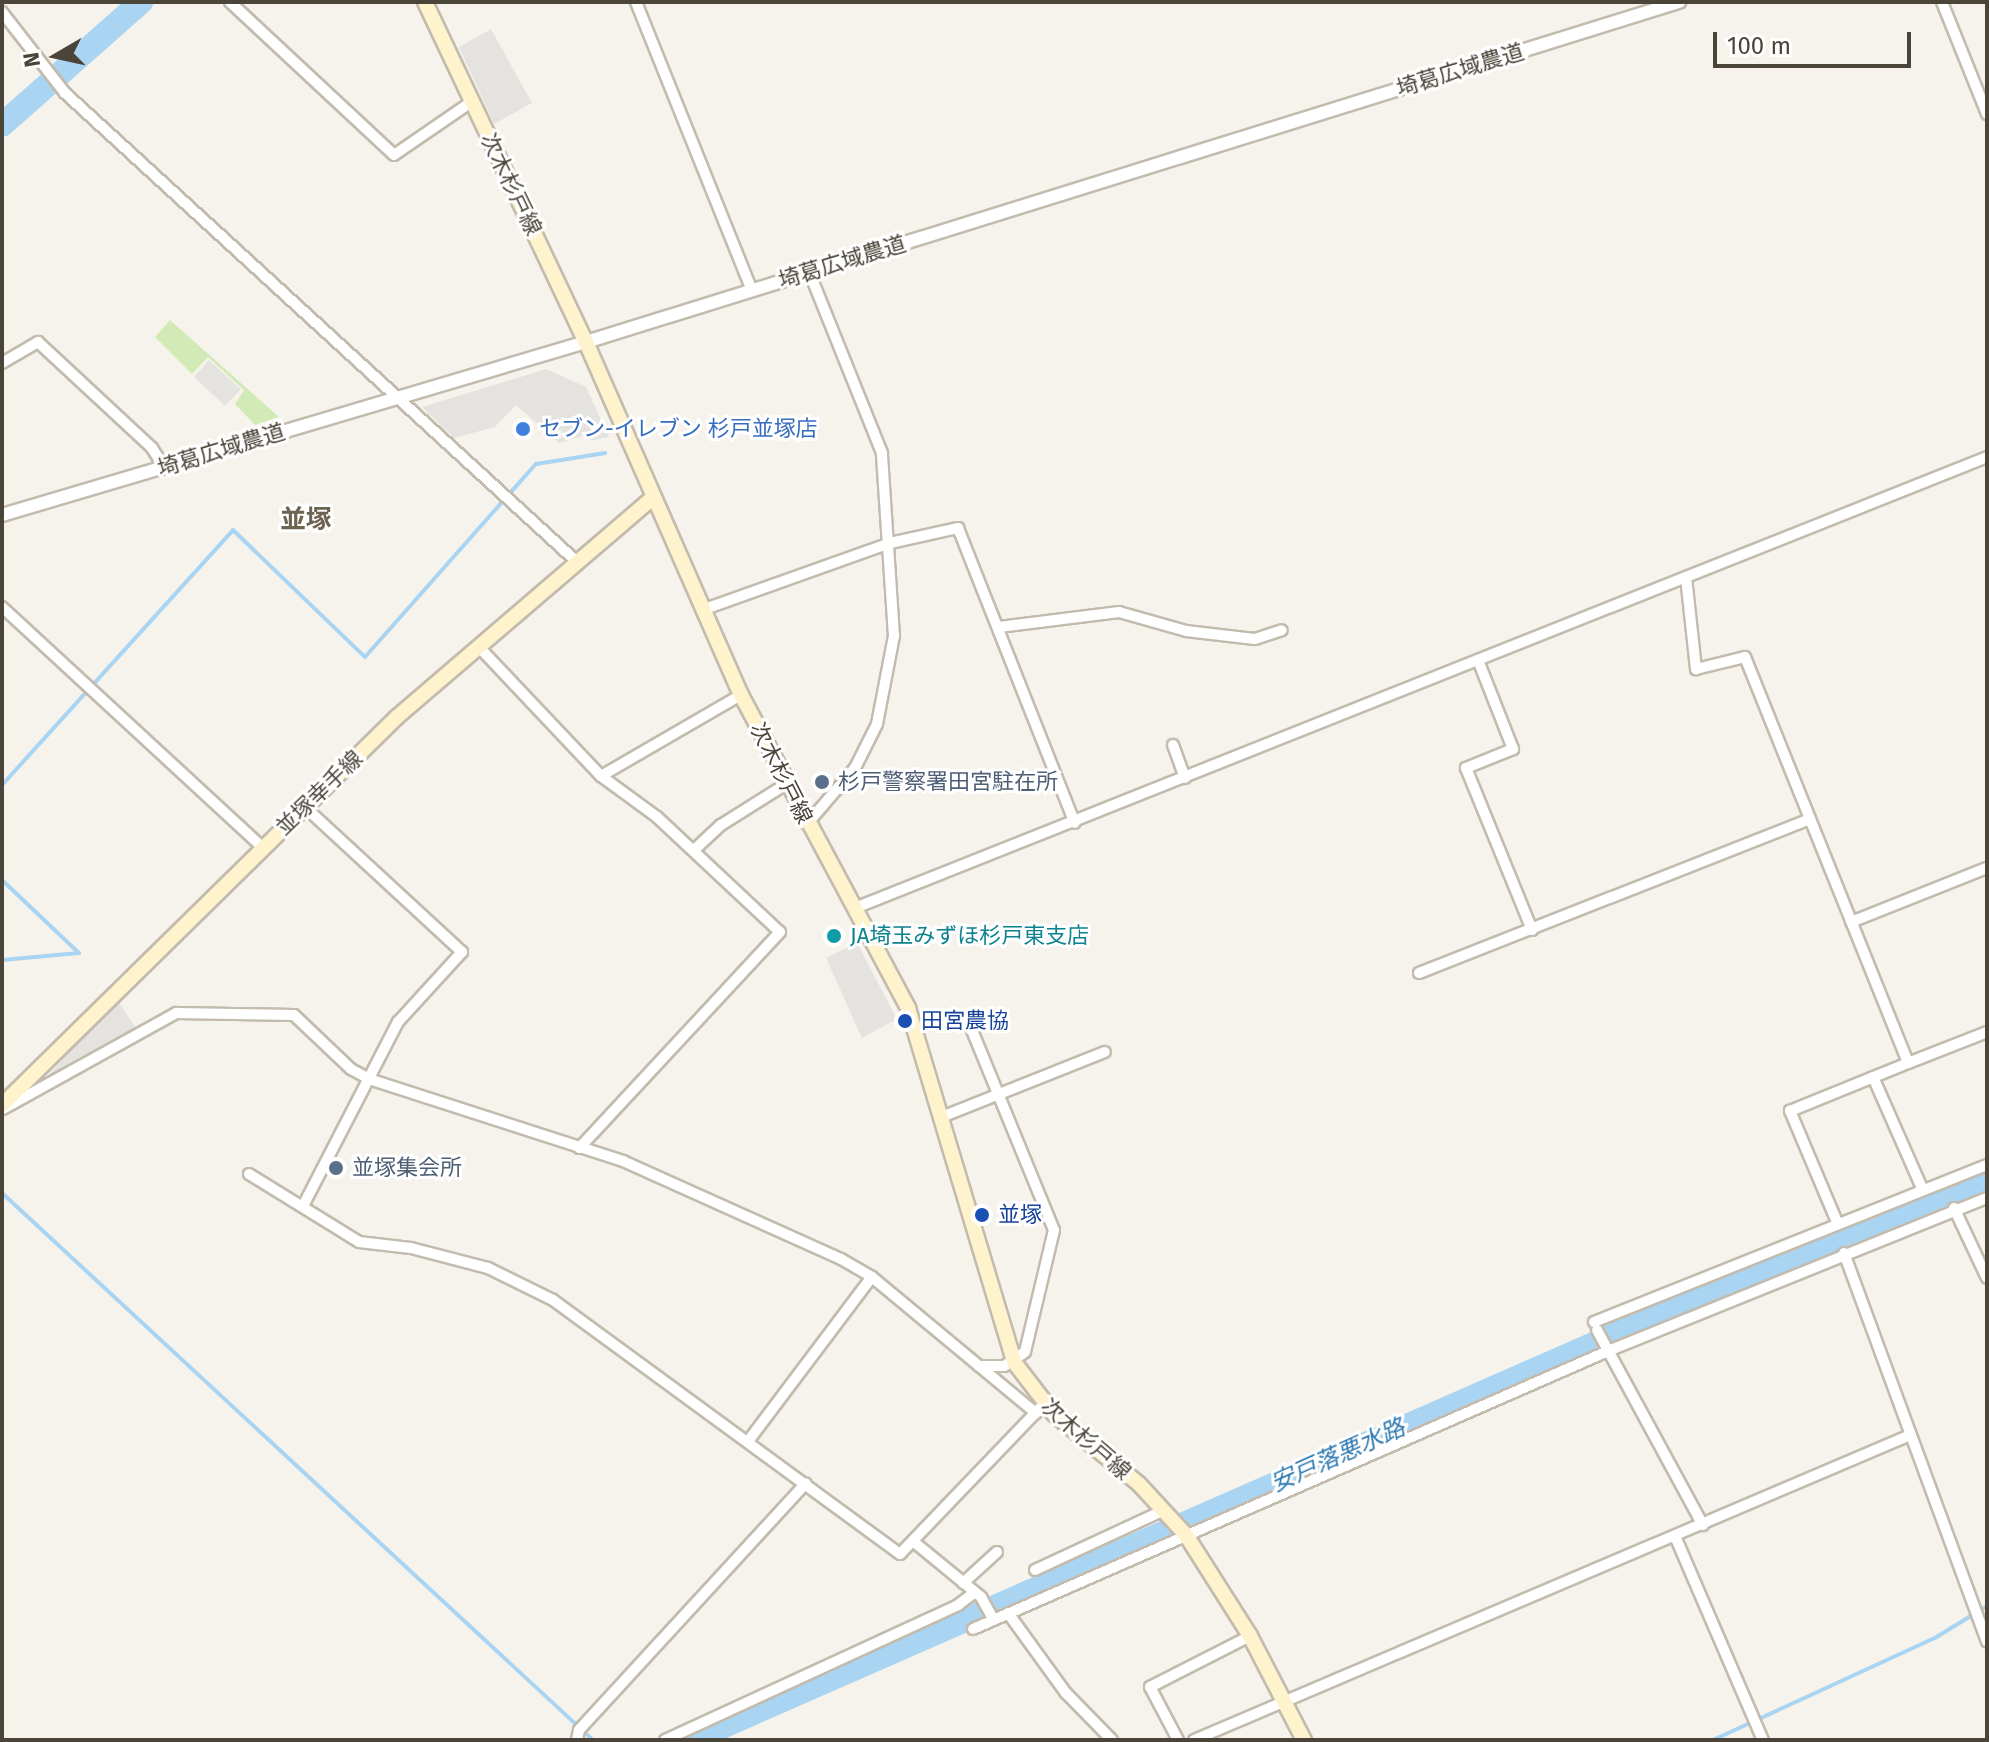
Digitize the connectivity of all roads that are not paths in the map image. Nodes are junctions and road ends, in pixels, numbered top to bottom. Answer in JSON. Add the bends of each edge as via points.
{"nodes":[{"id":1,"x":230,"y":2,"type":"edge"},
{"id":2,"x":425,"y":2,"type":"edge"},
{"id":3,"x":636,"y":2,"type":"edge"},
{"id":4,"x":1679,"y":2,"type":"edge"},
{"id":5,"x":1942,"y":2,"type":"edge"},
{"id":6,"x":2,"y":12,"type":"edge"},
{"id":7,"x":471,"y":102,"type":"junction"},
{"id":8,"x":1987,"y":114,"type":"edge"},
{"id":9,"x":809,"y":271,"type":"junction"},
{"id":10,"x":752,"y":290,"type":"junction"},
{"id":11,"x":586,"y":342,"type":"junction"},
{"id":12,"x":2,"y":363,"type":"edge"},
{"id":13,"x":398,"y":397,"type":"junction"},
{"id":14,"x":1987,"y":457,"type":"edge"},
{"id":15,"x":164,"y":467,"type":"junction"},
{"id":16,"x":651,"y":499,"type":"junction"},
{"id":17,"x":2,"y":515,"type":"edge"},
{"id":18,"x":890,"y":543,"type":"junction"},
{"id":19,"x":576,"y":561,"type":"junction"},
{"id":20,"x":1686,"y":577,"type":"junction"},
{"id":21,"x":2,"y":607,"type":"edge"},
{"id":22,"x":702,"y":610,"type":"junction"},
{"id":23,"x":999,"y":627,"type":"junction"},
{"id":24,"x":1282,"y":630,"type":"dead end"},
{"id":25,"x":478,"y":646,"type":"junction"},
{"id":26,"x":1478,"y":660,"type":"junction"},
{"id":27,"x":741,"y":695,"type":"junction"},
{"id":28,"x":1173,"y":745,"type":"dead end"},
{"id":29,"x":601,"y":776,"type":"junction"},
{"id":30,"x":1185,"y":778,"type":"junction"},
{"id":31,"x":786,"y":784,"type":"junction"},
{"id":32,"x":305,"y":807,"type":"junction"},
{"id":33,"x":1810,"y":819,"type":"junction"},
{"id":34,"x":1075,"y":823,"type":"junction"},
{"id":35,"x":807,"y":824,"type":"junction"},
{"id":36,"x":263,"y":848,"type":"junction"},
{"id":37,"x":694,"y":850,"type":"junction"},
{"id":38,"x":1987,"y":868,"type":"edge"},
{"id":39,"x":855,"y":908,"type":"junction"},
{"id":40,"x":1851,"y":922,"type":"junction"},
{"id":41,"x":1532,"y":930,"type":"junction"},
{"id":42,"x":1419,"y":973,"type":"dead end"},
{"id":43,"x":967,"y":1018,"type":"dead end"},
{"id":44,"x":1987,"y":1032,"type":"edge"},
{"id":45,"x":1105,"y":1052,"type":"dead end"},
{"id":46,"x":1908,"y":1063,"type":"junction"},
{"id":47,"x":1873,"y":1077,"type":"junction"},
{"id":48,"x":369,"y":1079,"type":"junction"},
{"id":49,"x":999,"y":1095,"type":"junction"},
{"id":50,"x":2,"y":1107,"type":"edge"},
{"id":51,"x":944,"y":1116,"type":"junction"},
{"id":52,"x":579,"y":1148,"type":"junction"},
{"id":53,"x":1987,"y":1165,"type":"edge"},
{"id":54,"x":249,"y":1174,"type":"dead end"},
{"id":55,"x":1922,"y":1188,"type":"junction"},
{"id":56,"x":1987,"y":1198,"type":"edge"},
{"id":57,"x":304,"y":1204,"type":"junction"},
{"id":58,"x":1954,"y":1208,"type":"junction"},
{"id":59,"x":1837,"y":1222,"type":"junction"},
{"id":60,"x":1844,"y":1253,"type":"junction"},
{"id":61,"x":872,"y":1277,"type":"junction"},
{"id":62,"x":1987,"y":1278,"type":"edge"},
{"id":63,"x":1607,"y":1350,"type":"junction"},
{"id":64,"x":1014,"y":1362,"type":"junction"},
{"id":65,"x":979,"y":1366,"type":"junction"},
{"id":66,"x":1040,"y":1408,"type":"junction"},
{"id":67,"x":1910,"y":1435,"type":"junction"},
{"id":68,"x":749,"y":1440,"type":"junction"},
{"id":69,"x":806,"y":1483,"type":"junction"},
{"id":70,"x":1164,"y":1510,"type":"junction"},
{"id":71,"x":1703,"y":1525,"type":"junction"},
{"id":72,"x":1186,"y":1535,"type":"junction"},
{"id":73,"x":1675,"y":1536,"type":"junction"},
{"id":74,"x":914,"y":1542,"type":"junction"},
{"id":75,"x":997,"y":1552,"type":"dead end"},
{"id":76,"x":1035,"y":1570,"type":"dead end"},
{"id":77,"x":963,"y":1583,"type":"junction"},
{"id":78,"x":978,"y":1594,"type":"junction"},
{"id":79,"x":1008,"y":1613,"type":"junction"},
{"id":80,"x":1982,"y":1613,"type":"edge"},
{"id":81,"x":993,"y":1619,"type":"junction"},
{"id":82,"x":973,"y":1629,"type":"dead end"},
{"id":83,"x":1250,"y":1636,"type":"junction"},
{"id":84,"x":1987,"y":1641,"type":"edge"},
{"id":85,"x":1286,"y":1701,"type":"junction"},
{"id":86,"x":577,"y":1740,"type":"edge"},
{"id":87,"x":665,"y":1740,"type":"edge"},
{"id":88,"x":1112,"y":1740,"type":"edge"},
{"id":89,"x":1178,"y":1740,"type":"edge"},
{"id":90,"x":1194,"y":1740,"type":"edge"},
{"id":91,"x":1304,"y":1740,"type":"edge"},
{"id":92,"x":1763,"y":1740,"type":"edge"}],
"edges":[{"from":1,"to":7,"type":"street","via":[[394,155]]},
{"from":2,"to":7,"type":"main road","name":"次木杉戸線"},
{"from":3,"to":10,"type":"street"},
{"from":4,"to":9,"type":"street","name":"埼葛広域農道"},
{"from":5,"to":8,"type":"street"},
{"from":6,"to":13,"type":"street","via":[[65,93]]},
{"from":7,"to":11,"type":"main road","name":"次木杉戸線"},
{"from":9,"to":10,"type":"street","name":"埼葛広域農道"},
{"from":9,"to":18,"type":"street","via":[[882,453]]},
{"from":10,"to":11,"type":"street","name":"埼葛広域農道"},
{"from":11,"to":13,"type":"street","name":"埼葛広域農道"},
{"from":11,"to":16,"type":"main road","name":"次木杉戸線"},
{"from":12,"to":15,"type":"street","via":[[38,342],[152,448]]},
{"from":13,"to":15,"type":"street","name":"埼葛広域農道"},
{"from":13,"to":19,"type":"street"},
{"from":14,"to":20,"type":"street"},
{"from":15,"to":17,"type":"street","name":"埼葛広域農道"},
{"from":16,"to":19,"type":"main road","name":"並塚幸手線"},
{"from":16,"to":22,"type":"main road","name":"次木杉戸線"},
{"from":18,"to":22,"type":"street"},
{"from":18,"to":23,"type":"street","via":[[958,528]]},
{"from":18,"to":35,"type":"street","via":[[894,636],[877,724],[855,768]]},
{"from":19,"to":25,"type":"main road","name":"並塚幸手線"},
{"from":20,"to":26,"type":"street"},
{"from":20,"to":33,"type":"street","via":[[1696,669],[1745,657]]},
{"from":21,"to":36,"type":"street"},
{"from":22,"to":27,"type":"main road","name":"次木杉戸線"},
{"from":23,"to":24,"type":"street","via":[[1119,612],[1186,631],[1255,639]]},
{"from":23,"to":34,"type":"street"},
{"from":25,"to":29,"type":"street"},
{"from":25,"to":32,"type":"main road","name":"並塚幸手線"},
{"from":26,"to":30,"type":"street"},
{"from":26,"to":41,"type":"street","via":[[1513,749],[1466,768]]},
{"from":27,"to":29,"type":"street"},
{"from":27,"to":31,"type":"main road","name":"次木杉戸線"},
{"from":28,"to":30,"type":"street"},
{"from":29,"to":37,"type":"street"},
{"from":30,"to":34,"type":"street"},
{"from":31,"to":35,"type":"main road","name":"次木杉戸線"},
{"from":31,"to":37,"type":"street","via":[[721,825]]},
{"from":32,"to":36,"type":"main road","name":"並塚幸手線"},
{"from":32,"to":48,"type":"street","via":[[462,952],[398,1022]]},
{"from":33,"to":40,"type":"street"},
{"from":33,"to":41,"type":"street"},
{"from":34,"to":39,"type":"street"},
{"from":35,"to":39,"type":"main road","name":"次木杉戸線"},
{"from":36,"to":50,"type":"main road","name":"並塚幸手線"},
{"from":37,"to":52,"type":"street","via":[[780,932]]},
{"from":38,"to":40,"type":"street"},
{"from":39,"to":51,"type":"main road","name":"次木杉戸線","via":[[908,1008]]},
{"from":40,"to":46,"type":"street"},
{"from":41,"to":42,"type":"street"},
{"from":43,"to":49,"type":"street"},
{"from":44,"to":46,"type":"street"},
{"from":45,"to":49,"type":"street"},
{"from":46,"to":47,"type":"street"},
{"from":47,"to":55,"type":"street"},
{"from":47,"to":59,"type":"street","via":[[1790,1111]]},
{"from":48,"to":50,"type":"street","via":[[351,1069],[294,1015],[206,1010],[176,1013]]},
{"from":48,"to":52,"type":"street"},
{"from":48,"to":57,"type":"street"},
{"from":49,"to":51,"type":"street"},
{"from":49,"to":64,"type":"street","via":[[1054,1230],[1025,1352]]},
{"from":51,"to":64,"type":"main road","name":"次木杉戸線"},
{"from":52,"to":61,"type":"street","via":[[623,1161]]},
{"from":53,"to":55,"type":"street"},
{"from":54,"to":57,"type":"street"},
{"from":55,"to":59,"type":"street"},
{"from":56,"to":58,"type":"street"},
{"from":57,"to":68,"type":"street","via":[[359,1242],[411,1248],[488,1268],[553,1300]]},
{"from":58,"to":60,"type":"street"},
{"from":58,"to":62,"type":"street"},
{"from":59,"to":63,"type":"street","via":[[1596,1326]]},
{"from":60,"to":63,"type":"street"},
{"from":60,"to":67,"type":"street"},
{"from":61,"to":65,"type":"street"},
{"from":61,"to":68,"type":"street"},
{"from":63,"to":71,"type":"street"},
{"from":63,"to":72,"type":"street"},
{"from":64,"to":65,"type":"street"},
{"from":64,"to":66,"type":"main road","name":"次木杉戸線"},
{"from":65,"to":66,"type":"street"},
{"from":66,"to":70,"type":"main road","name":"次木杉戸線"},
{"from":66,"to":74,"type":"street"},
{"from":67,"to":71,"type":"street"},
{"from":67,"to":80,"type":"street"},
{"from":68,"to":69,"type":"street"},
{"from":69,"to":74,"type":"street","via":[[900,1554]]},
{"from":69,"to":86,"type":"street","via":[[579,1730]]},
{"from":70,"to":72,"type":"main road","name":"次木杉戸線"},
{"from":70,"to":76,"type":"street"},
{"from":71,"to":73,"type":"street"},
{"from":72,"to":79,"type":"street"},
{"from":72,"to":83,"type":"main road"},
{"from":73,"to":85,"type":"street"},
{"from":73,"to":92,"type":"street"},
{"from":74,"to":77,"type":"street"},
{"from":75,"to":77,"type":"street"},
{"from":77,"to":78,"type":"street"},
{"from":78,"to":81,"type":"street"},
{"from":78,"to":87,"type":"street"},
{"from":79,"to":81,"type":"street"},
{"from":79,"to":88,"type":"street","via":[[1066,1693]]},
{"from":80,"to":84,"type":"street"},
{"from":81,"to":82,"type":"street"},
{"from":83,"to":85,"type":"main road"},
{"from":83,"to":89,"type":"street","via":[[1150,1687]]},
{"from":85,"to":90,"type":"street"},
{"from":85,"to":91,"type":"main road"}]}
